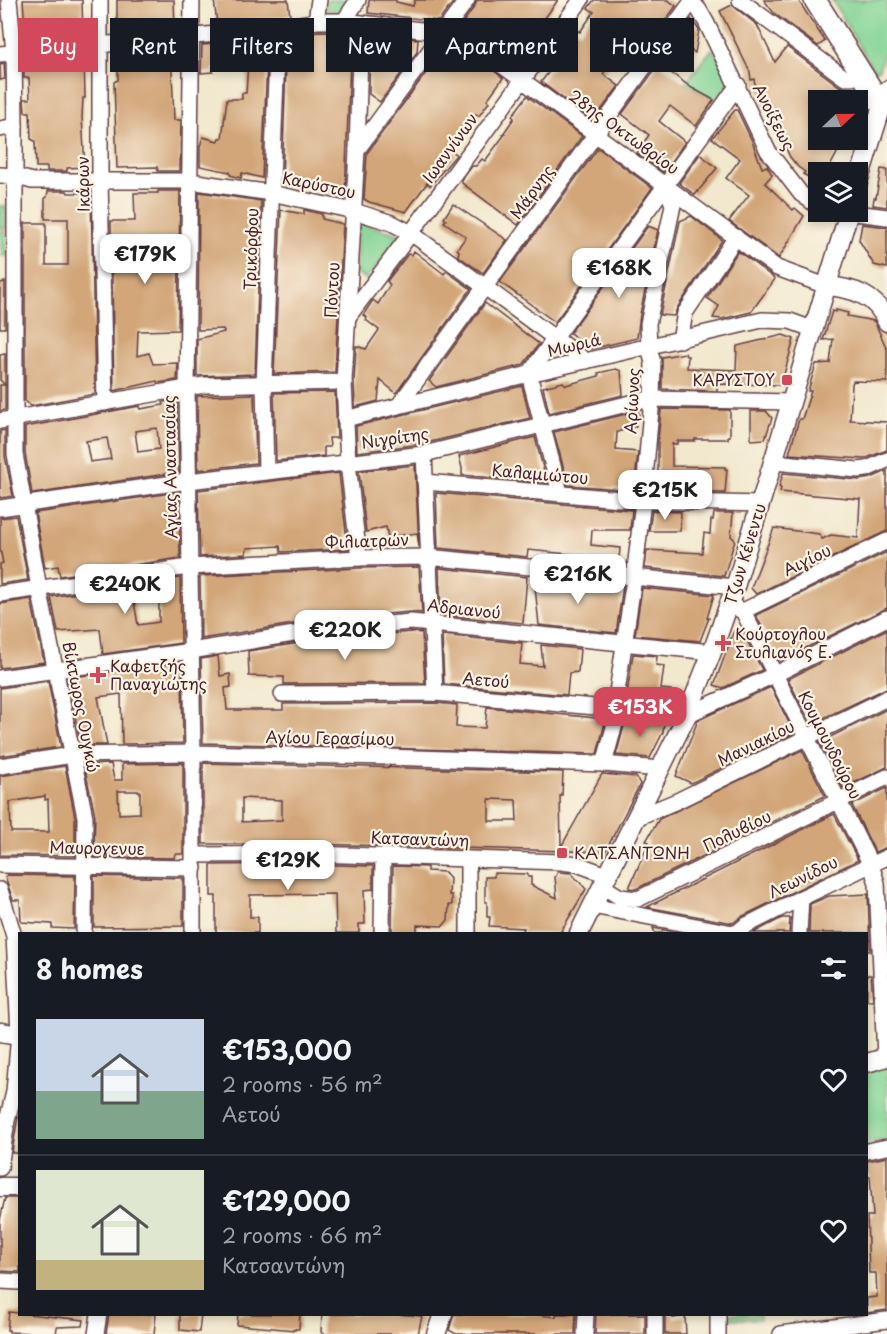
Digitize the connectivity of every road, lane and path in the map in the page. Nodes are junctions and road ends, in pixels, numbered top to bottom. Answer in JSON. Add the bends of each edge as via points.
{"nodes":[{"id":1,"x":9,"y":0,"type":"edge"},
{"id":2,"x":100,"y":0,"type":"edge"},
{"id":3,"x":192,"y":0,"type":"edge"},
{"id":4,"x":319,"y":0,"type":"edge"},
{"id":5,"x":358,"y":0,"type":"edge"},
{"id":6,"x":466,"y":0,"type":"edge"},
{"id":7,"x":581,"y":0,"type":"edge"},
{"id":8,"x":740,"y":0,"type":"edge"},
{"id":9,"x":815,"y":0,"type":"edge"},
{"id":10,"x":693,"y":1,"type":"edge"},
{"id":11,"x":191,"y":18,"type":"edge"},
{"id":12,"x":346,"y":18,"type":"edge"},
{"id":13,"x":453,"y":18,"type":"edge"},
{"id":14,"x":316,"y":21,"type":"joint"},
{"id":15,"x":326,"y":21,"type":"edge"},
{"id":16,"x":110,"y":42,"type":"edge"},
{"id":17,"x":101,"y":43,"type":"junction"},
{"id":18,"x":7,"y":53,"type":"edge"},
{"id":19,"x":424,"y":57,"type":"edge"},
{"id":20,"x":190,"y":72,"type":"edge"},
{"id":21,"x":276,"y":72,"type":"edge"},
{"id":22,"x":359,"y":72,"type":"edge"},
{"id":23,"x":511,"y":72,"type":"edge"},
{"id":24,"x":860,"y":72,"type":"junction"},
{"id":25,"x":522,"y":80,"type":"junction"},
{"id":26,"x":738,"y":85,"type":"junction"},
{"id":27,"x":885,"y":103,"type":"edge"},
{"id":28,"x":8,"y":128,"type":"edge"},
{"id":29,"x":596,"y":134,"type":"junction"},
{"id":30,"x":357,"y":150,"type":"junction"},
{"id":31,"x":865,"y":162,"type":"edge"},
{"id":32,"x":8,"y":176,"type":"edge"},
{"id":33,"x":100,"y":180,"type":"junction"},
{"id":34,"x":190,"y":181,"type":"junction"},
{"id":35,"x":666,"y":185,"type":"junction"},
{"id":36,"x":271,"y":193,"type":"junction"},
{"id":37,"x":808,"y":199,"type":"edge"},
{"id":38,"x":354,"y":211,"type":"junction"},
{"id":39,"x":868,"y":215,"type":"edge"},
{"id":40,"x":887,"y":217,"type":"edge"},
{"id":41,"x":845,"y":222,"type":"edge"},
{"id":42,"x":411,"y":233,"type":"junction"},
{"id":43,"x":736,"y":237,"type":"junction"},
{"id":44,"x":8,"y":275,"type":"edge"},
{"id":45,"x":826,"y":286,"type":"junction"},
{"id":46,"x":484,"y":288,"type":"junction"},
{"id":47,"x":886,"y":314,"type":"edge"},
{"id":48,"x":348,"y":317,"type":"junction"},
{"id":49,"x":812,"y":329,"type":"junction"},
{"id":50,"x":555,"y":338,"type":"junction"},
{"id":51,"x":680,"y":340,"type":"junction"},
{"id":52,"x":16,"y":347,"type":"junction"},
{"id":53,"x":649,"y":347,"type":"junction"},
{"id":54,"x":0,"y":349,"type":"edge"},
{"id":55,"x":586,"y":361,"type":"junction"},
{"id":56,"x":529,"y":374,"type":"junction"},
{"id":57,"x":344,"y":382,"type":"junction"},
{"id":58,"x":264,"y":384,"type":"junction"},
{"id":59,"x":187,"y":389,"type":"junction"},
{"id":60,"x":652,"y":399,"type":"junction"},
{"id":61,"x":791,"y":402,"type":"junction"},
{"id":62,"x":105,"y":403,"type":"junction"},
{"id":63,"x":399,"y":405,"type":"junction"},
{"id":64,"x":16,"y":419,"type":"junction"},
{"id":65,"x":345,"y":419,"type":"junction"},
{"id":66,"x":0,"y":421,"type":"edge"},
{"id":67,"x":542,"y":424,"type":"junction"},
{"id":68,"x":423,"y":454,"type":"junction"},
{"id":69,"x":887,"y":460,"type":"edge"},
{"id":70,"x":774,"y":462,"type":"junction"},
{"id":71,"x":348,"y":463,"type":"junction"},
{"id":72,"x":266,"y":472,"type":"junction"},
{"id":73,"x":188,"y":482,"type":"junction"},
{"id":74,"x":425,"y":482,"type":"junction"},
{"id":75,"x":560,"y":493,"type":"junction"},
{"id":76,"x":643,"y":501,"type":"junction"},
{"id":77,"x":760,"y":504,"type":"junction"},
{"id":78,"x":24,"y":505,"type":"junction"},
{"id":79,"x":0,"y":508,"type":"edge"},
{"id":80,"x":887,"y":541,"type":"edge"},
{"id":81,"x":427,"y":557,"type":"junction"},
{"id":82,"x":358,"y":558,"type":"junction"},
{"id":83,"x":189,"y":567,"type":"junction"},
{"id":84,"x":634,"y":578,"type":"junction"},
{"id":85,"x":735,"y":587,"type":"junction"},
{"id":86,"x":39,"y":588,"type":"junction"},
{"id":87,"x":0,"y":594,"type":"edge"},
{"id":88,"x":736,"y":608,"type":"junction"},
{"id":89,"x":887,"y":618,"type":"edge"},
{"id":90,"x":431,"y":622,"type":"junction"},
{"id":91,"x":625,"y":643,"type":"junction"},
{"id":92,"x":191,"y":651,"type":"junction"},
{"id":93,"x":712,"y":652,"type":"junction"},
{"id":94,"x":56,"y":671,"type":"junction"},
{"id":95,"x":774,"y":675,"type":"junction"},
{"id":96,"x":0,"y":678,"type":"edge"},
{"id":97,"x":435,"y":693,"type":"junction"},
{"id":98,"x":282,"y":694,"type":"dead end"},
{"id":99,"x":887,"y":698,"type":"edge"},
{"id":100,"x":617,"y":709,"type":"junction"},
{"id":101,"x":687,"y":715,"type":"junction"},
{"id":102,"x":806,"y":738,"type":"junction"},
{"id":103,"x":193,"y":753,"type":"junction"},
{"id":104,"x":73,"y":755,"type":"junction"},
{"id":105,"x":604,"y":764,"type":"junction"},
{"id":106,"x":0,"y":766,"type":"edge"},
{"id":107,"x":660,"y":770,"type":"junction"},
{"id":108,"x":887,"y":777,"type":"edge"},
{"id":109,"x":838,"y":801,"type":"junction"},
{"id":110,"x":639,"y":817,"type":"junction"},
{"id":111,"x":383,"y":856,"type":"junction"},
{"id":112,"x":887,"y":857,"type":"edge"},
{"id":113,"x":468,"y":859,"type":"junction"},
{"id":114,"x":194,"y":861,"type":"junction"},
{"id":115,"x":0,"y":865,"type":"edge"},
{"id":116,"x":870,"y":865,"type":"junction"},
{"id":117,"x":84,"y":866,"type":"junction"},
{"id":118,"x":605,"y":881,"type":"junction"},
{"id":119,"x":882,"y":883,"type":"edge"},
{"id":120,"x":0,"y":890,"type":"edge"},
{"id":121,"x":801,"y":898,"type":"junction"},
{"id":122,"x":592,"y":906,"type":"junction"},
{"id":123,"x":84,"y":932,"type":"edge"},
{"id":124,"x":194,"y":932,"type":"edge"},
{"id":125,"x":382,"y":932,"type":"edge"},
{"id":126,"x":468,"y":932,"type":"edge"},
{"id":127,"x":579,"y":932,"type":"edge"},
{"id":128,"x":730,"y":932,"type":"edge"},
{"id":129,"x":736,"y":932,"type":"edge"},
{"id":130,"x":799,"y":932,"type":"edge"},
{"id":131,"x":11,"y":936,"type":"edge"},
{"id":132,"x":884,"y":972,"type":"edge"},
{"id":133,"x":18,"y":1022,"type":"edge"},
{"id":134,"x":0,"y":1032,"type":"edge"},
{"id":135,"x":18,"y":1034,"type":"edge"},
{"id":136,"x":18,"y":1053,"type":"edge"},
{"id":137,"x":886,"y":1057,"type":"edge"},
{"id":138,"x":868,"y":1063,"type":"edge"},
{"id":139,"x":16,"y":1092,"type":"edge"},
{"id":140,"x":3,"y":1120,"type":"edge"},
{"id":141,"x":887,"y":1147,"type":"edge"},
{"id":142,"x":868,"y":1151,"type":"edge"},
{"id":143,"x":0,"y":1168,"type":"edge"},
{"id":144,"x":0,"y":1186,"type":"edge"},
{"id":145,"x":18,"y":1187,"type":"edge"},
{"id":146,"x":0,"y":1281,"type":"edge"},
{"id":147,"x":18,"y":1282,"type":"edge"},
{"id":148,"x":99,"y":1316,"type":"edge"},
{"id":149,"x":442,"y":1316,"type":"edge"},
{"id":150,"x":586,"y":1316,"type":"edge"},
{"id":151,"x":655,"y":1316,"type":"edge"},
{"id":152,"x":718,"y":1316,"type":"edge"},
{"id":153,"x":887,"y":1320,"type":"edge"},
{"id":154,"x":833,"y":1325,"type":"edge"},
{"id":155,"x":96,"y":1334,"type":"edge"},
{"id":156,"x":436,"y":1334,"type":"edge"},
{"id":157,"x":585,"y":1334,"type":"edge"},
{"id":158,"x":655,"y":1334,"type":"edge"},
{"id":159,"x":718,"y":1334,"type":"edge"},
{"id":160,"x":781,"y":1334,"type":"edge"}],
"edges":[{"from":1,"to":18,"type":"street","name":"Βίκτωρος Ουγκώ"},
{"from":2,"to":17,"type":"street","name":"Ικάρων"},
{"from":3,"to":11,"type":"street","name":"Αγίας Αναστασίας"},
{"from":4,"to":14,"type":"street"},
{"from":5,"to":12,"type":"street"},
{"from":6,"to":13,"type":"street"},
{"from":7,"to":25,"type":"street","name":"Ιωαννίνων"},
{"from":8,"to":24,"type":"street","via":[[845,78]]},
{"from":9,"to":24,"type":"main road"},
{"from":10,"to":26,"type":"street","name":"Ανοίξεως"},
{"from":10,"to":29,"type":"street","name":"Μάρνης"},
{"from":14,"to":15,"type":"street","name":"28ης Οκτωβρίου"},
{"from":16,"to":17,"type":"street","name":"28ης Οκτωβρίου"},
{"from":17,"to":18,"type":"street","name":"28ης Οκτωβρίου"},
{"from":17,"to":33,"type":"street","name":"Ικάρων"},
{"from":18,"to":28,"type":"street","name":"Βίκτωρος Ουγκώ"},
{"from":19,"to":30,"type":"street"},
{"from":20,"to":34,"type":"street","name":"Αγίας Αναστασίας"},
{"from":21,"to":36,"type":"street","name":"Τρικόρφου"},
{"from":22,"to":30,"type":"street","name":"Πόντου"},
{"from":23,"to":25,"type":"street","name":"28ης Οκτωβρίου"},
{"from":24,"to":27,"type":"main road"},
{"from":25,"to":29,"type":"street","name":"28ης Οκτωβρίου"},
{"from":25,"to":42,"type":"street","name":"Ιωαννίνων"},
{"from":26,"to":35,"type":"street"},
{"from":26,"to":37,"type":"street","name":"Ανοίξεως","via":[[768,151]]},
{"from":27,"to":31,"type":"street"},
{"from":28,"to":32,"type":"street","name":"Βίκτωρος Ουγκώ"},
{"from":29,"to":35,"type":"street","name":"28ης Οκτωβρίου"},
{"from":29,"to":46,"type":"street","name":"Μάρνης"},
{"from":30,"to":38,"type":"street","name":"Πόντου"},
{"from":32,"to":33,"type":"street","name":"Καρύστου","via":[[32,181]]},
{"from":32,"to":44,"type":"street","name":"Βίκτωρος Ουγκώ"},
{"from":33,"to":34,"type":"street","name":"Καρύστου"},
{"from":33,"to":62,"type":"street","name":"Ικάρων"},
{"from":34,"to":36,"type":"street","name":"Καρύστου"},
{"from":34,"to":59,"type":"street","name":"Αγίας Αναστασίας"},
{"from":35,"to":43,"type":"street","name":"28ης Οκτωβρίου"},
{"from":35,"to":50,"type":"street"},
{"from":35,"to":53,"type":"street","name":"Αρίωνος","via":[[674,205],[648,324]]},
{"from":36,"to":38,"type":"street","name":"Καρύστου"},
{"from":36,"to":58,"type":"street","name":"Τρικόρφου"},
{"from":38,"to":42,"type":"street","name":"Καρύστου"},
{"from":38,"to":48,"type":"street","name":"Πόντου"},
{"from":39,"to":40,"type":"street"},
{"from":41,"to":45,"type":"street","name":"Τζων Κένεντυ"},
{"from":42,"to":46,"type":"street","name":"Καρύστου"},
{"from":42,"to":48,"type":"street","name":"Ιωαννίνων"},
{"from":43,"to":45,"type":"street","name":"28ης Οκτωβρίου","via":[[777,268]]},
{"from":43,"to":51,"type":"street","via":[[685,313]]},
{"from":44,"to":52,"type":"street","name":"Βίκτωρος Ουγκώ"},
{"from":45,"to":47,"type":"street","via":[[865,294]]},
{"from":45,"to":49,"type":"street","name":"Τζων Κένεντυ"},
{"from":46,"to":50,"type":"street","name":"Καρύστου"},
{"from":46,"to":63,"type":"street","name":"Μάρνης"},
{"from":48,"to":57,"type":"street","name":"Πόντου"},
{"from":49,"to":51,"type":"street","name":"Μωριά","via":[[790,321],[762,320]]},
{"from":49,"to":61,"type":"street","name":"Τζων Κένεντυ"},
{"from":50,"to":55,"type":"street","name":"Καρύστου"},
{"from":50,"to":56,"type":"street"},
{"from":51,"to":53,"type":"street","name":"Μωριά"},
{"from":52,"to":54,"type":"street"},
{"from":52,"to":64,"type":"street","name":"Βίκτωρος Ουγκώ"},
{"from":53,"to":55,"type":"street","name":"Μωριά"},
{"from":53,"to":60,"type":"street","name":"Αρίωνος","via":[[653,363]]},
{"from":55,"to":56,"type":"street","name":"Μωριά"},
{"from":56,"to":63,"type":"street","name":"Μωριά"},
{"from":56,"to":67,"type":"street"},
{"from":57,"to":58,"type":"street"},
{"from":57,"to":65,"type":"street","name":"Πόντου"},
{"from":58,"to":59,"type":"street"},
{"from":58,"to":72,"type":"street","name":"Τρικόρφου"},
{"from":59,"to":62,"type":"street"},
{"from":59,"to":73,"type":"street","name":"Αγίας Αναστασίας"},
{"from":60,"to":61,"type":"street","name":"Νιγρίτης"},
{"from":60,"to":67,"type":"street","name":"Νιγρίτης"},
{"from":60,"to":76,"type":"street","name":"Αρίωνος"},
{"from":61,"to":70,"type":"street","name":"Τζων Κένεντυ"},
{"from":62,"to":64,"type":"street"},
{"from":63,"to":65,"type":"street","name":"Μωριά"},
{"from":64,"to":66,"type":"street"},
{"from":64,"to":78,"type":"street","name":"Βίκτωρος Ουγκώ","via":[[15,454]]},
{"from":65,"to":71,"type":"street","name":"Πόντου"},
{"from":67,"to":68,"type":"street","name":"Νιγρίτης"},
{"from":67,"to":75,"type":"street"},
{"from":68,"to":71,"type":"street","name":"Νιγρίτης"},
{"from":68,"to":74,"type":"street"},
{"from":69,"to":70,"type":"street","via":[[858,470]]},
{"from":70,"to":77,"type":"street","name":"Τζων Κένεντυ"},
{"from":71,"to":72,"type":"street","name":"Νιγρίτης"},
{"from":71,"to":82,"type":"street","name":"Πόντου"},
{"from":72,"to":73,"type":"street","name":"Νιγρίτης"},
{"from":73,"to":78,"type":"street","name":"Νιγρίτης"},
{"from":73,"to":83,"type":"street","name":"Αγίας Αναστασίας"},
{"from":74,"to":75,"type":"street","name":"Καλαμιώτου"},
{"from":74,"to":81,"type":"street"},
{"from":75,"to":76,"type":"street","name":"Καλαμιώτου"},
{"from":76,"to":77,"type":"street","name":"Καλαμιώτου"},
{"from":76,"to":84,"type":"street","name":"Αρίωνος"},
{"from":77,"to":85,"type":"street","name":"Τζων Κένεντυ"},
{"from":78,"to":79,"type":"street","name":"Νιγρίτης"},
{"from":78,"to":86,"type":"street","name":"Βίκτωρος Ουγκώ"},
{"from":80,"to":88,"type":"street","name":"Αιγίου"},
{"from":81,"to":82,"type":"street","name":"Φιλιατρών"},
{"from":81,"to":84,"type":"street","name":"Φιλιατρών"},
{"from":81,"to":90,"type":"street"},
{"from":82,"to":83,"type":"street","name":"Φιλιατρών"},
{"from":83,"to":86,"type":"street","name":"Φιλιατρών"},
{"from":83,"to":92,"type":"street","name":"Αγίας Αναστασίας"},
{"from":84,"to":85,"type":"street","name":"Φιλιατρών"},
{"from":84,"to":91,"type":"street","name":"Αρίωνος"},
{"from":85,"to":88,"type":"street","name":"Τζων Κένεντυ"},
{"from":86,"to":87,"type":"street","name":"Φιλιατρών"},
{"from":86,"to":94,"type":"street","name":"Βίκτωρος Ουγκώ"},
{"from":88,"to":93,"type":"street","name":"Τζων Κένεντυ"},
{"from":88,"to":95,"type":"street","name":"Κουμουνδούρου"},
{"from":89,"to":95,"type":"street"},
{"from":90,"to":91,"type":"street","name":"Αδριανού"},
{"from":90,"to":92,"type":"street","name":"Αδριανού","via":[[318,630]]},
{"from":90,"to":97,"type":"street"},
{"from":91,"to":93,"type":"street","name":"Αδριανού"},
{"from":91,"to":100,"type":"street","name":"Αρίωνος"},
{"from":92,"to":94,"type":"street","name":"Αδριανού"},
{"from":92,"to":103,"type":"street","name":"Αγίας Αναστασίας"},
{"from":93,"to":101,"type":"street","name":"Τζων Κένεντυ"},
{"from":94,"to":96,"type":"street","name":"Αδριανού"},
{"from":94,"to":104,"type":"street","name":"Βίκτωρος Ουγκώ"},
{"from":95,"to":101,"type":"street"},
{"from":95,"to":102,"type":"street","name":"Κουμουνδούρου"},
{"from":97,"to":98,"type":"street","name":"Αετού"},
{"from":97,"to":100,"type":"street","name":"Αετού"},
{"from":99,"to":102,"type":"street","name":"Μανιακίου"},
{"from":100,"to":101,"type":"street","name":"Αετού"},
{"from":100,"to":105,"type":"street","name":"Αρίωνος"},
{"from":101,"to":107,"type":"street","name":"Τζων Κένεντυ"},
{"from":102,"to":109,"type":"street","name":"Κουμουνδούρου"},
{"from":102,"to":110,"type":"street","name":"Μανιακίου"},
{"from":103,"to":104,"type":"street","name":"Αγίου Γερασίμου"},
{"from":103,"to":105,"type":"street","name":"Αγίου Γερασίμου"},
{"from":103,"to":114,"type":"street","name":"Αγίας Αναστασίας"},
{"from":104,"to":106,"type":"street","name":"Αγίου Γερασίμου"},
{"from":104,"to":117,"type":"street","name":"Βίκτωρος Ουγκώ","via":[[85,817]]},
{"from":105,"to":107,"type":"street","name":"Αγίου Γερασίμου"},
{"from":107,"to":110,"type":"street","name":"Τζων Κένεντυ"},
{"from":108,"to":109,"type":"street","name":"Πολυβίου"},
{"from":109,"to":116,"type":"street","name":"Κουμουνδούρου"},
{"from":109,"to":118,"type":"street","name":"Πολυβίου","via":[[638,899],[620,897]]},
{"from":110,"to":118,"type":"street","name":"Τζων Κένεντυ"},
{"from":111,"to":113,"type":"street","name":"Κατσαντώνη"},
{"from":111,"to":114,"type":"street","name":"Κατσαντώνη","via":[[312,854]]},
{"from":111,"to":125,"type":"street"},
{"from":112,"to":116,"type":"street","name":"Λεωνίδου"},
{"from":113,"to":118,"type":"street","name":"Κατσαντώνη","via":[[577,864]]},
{"from":113,"to":126,"type":"street"},
{"from":114,"to":117,"type":"street","name":"Μαυρογενυε"},
{"from":114,"to":124,"type":"street","name":"Αγίας Αναστασίας"},
{"from":115,"to":117,"type":"street","name":"Μαυρογενυε"},
{"from":116,"to":119,"type":"street","name":"Κουμουνδούρου"},
{"from":116,"to":121,"type":"street","name":"Λεωνίδου"},
{"from":117,"to":123,"type":"street","name":"Βίκτωρος Ουγκώ"},
{"from":118,"to":122,"type":"street","name":"Τζων Κένεντυ"},
{"from":119,"to":132,"type":"street","name":"Κουμουνδούρου"},
{"from":120,"to":131,"type":"street"},
{"from":121,"to":129,"type":"street","name":"Λεωνίδου"},
{"from":121,"to":130,"type":"street"},
{"from":122,"to":127,"type":"street","name":"Τζων Κένεντυ"},
{"from":122,"to":128,"type":"street","name":"Λεωνίδου"},
{"from":131,"to":133,"type":"street"},
{"from":132,"to":137,"type":"street","name":"Κουμουνδούρου"},
{"from":134,"to":135,"type":"street"},
{"from":136,"to":139,"type":"street"},
{"from":137,"to":138,"type":"street"},
{"from":139,"to":140,"type":"street"},
{"from":140,"to":143,"type":"street"},
{"from":141,"to":142,"type":"street"},
{"from":144,"to":145,"type":"street"},
{"from":146,"to":147,"type":"street"},
{"from":148,"to":155,"type":"street"},
{"from":149,"to":156,"type":"street"},
{"from":150,"to":157,"type":"street"},
{"from":151,"to":158,"type":"street"},
{"from":152,"to":159,"type":"street"},
{"from":153,"to":154,"type":"street"},
{"from":154,"to":160,"type":"street"}]}
